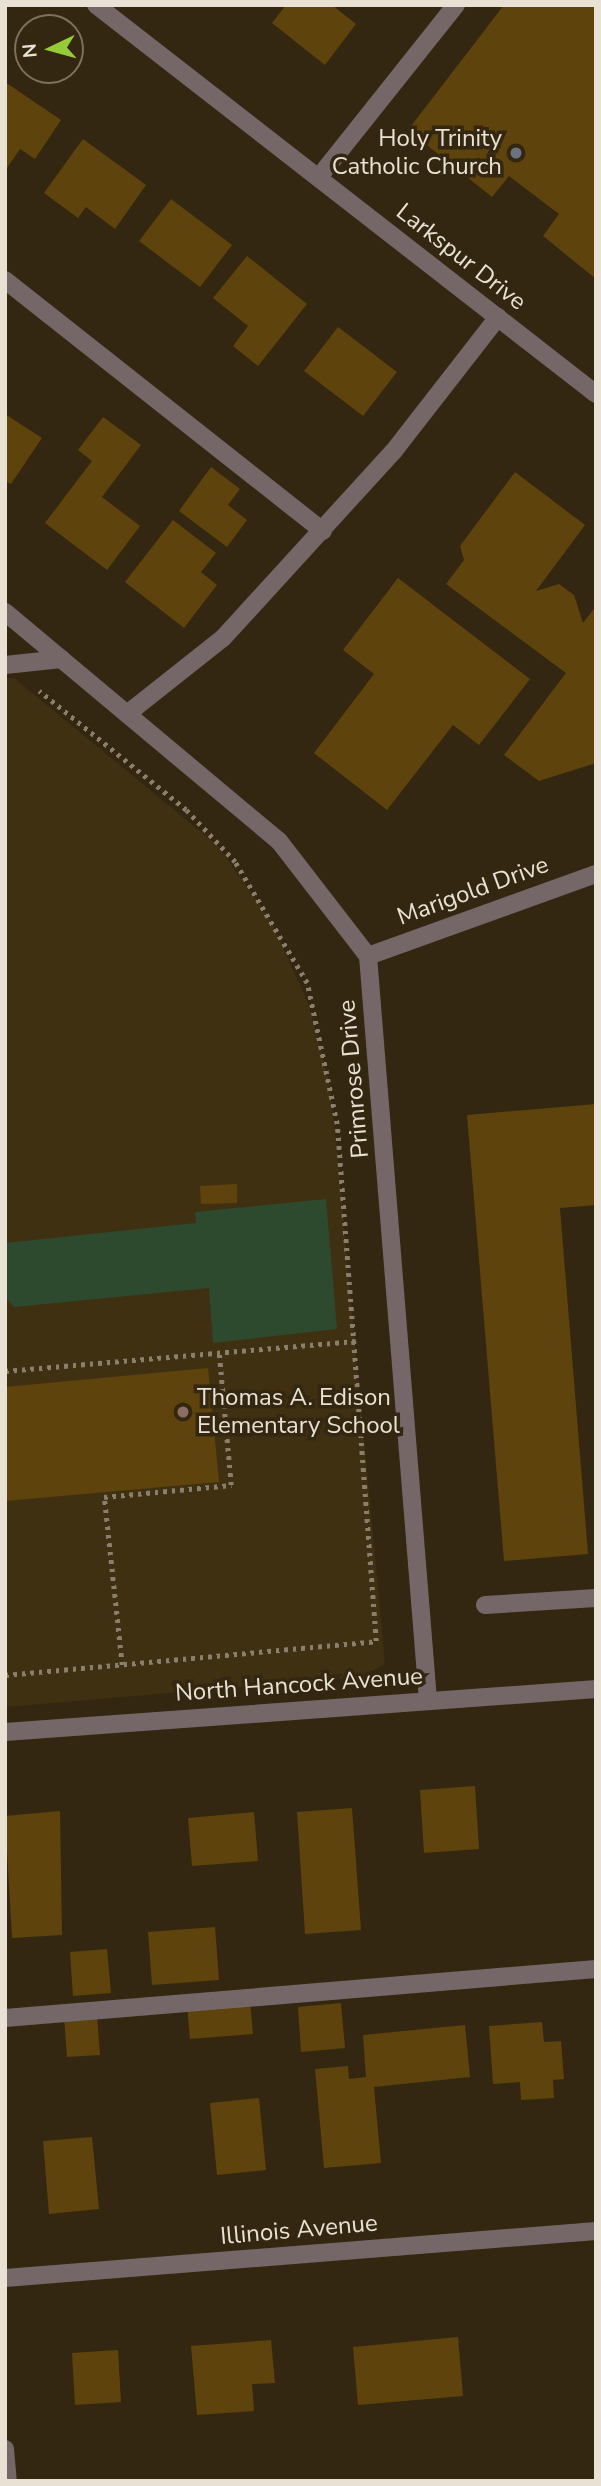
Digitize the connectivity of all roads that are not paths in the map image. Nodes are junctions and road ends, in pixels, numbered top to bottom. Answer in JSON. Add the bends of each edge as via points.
{"nodes":[{"id":1,"x":96,"y":5,"type":"edge"},
{"id":2,"x":456,"y":5,"type":"edge"},
{"id":3,"x":319,"y":177,"type":"junction"},
{"id":4,"x":5,"y":280,"type":"edge"},
{"id":5,"x":498,"y":317,"type":"junction"},
{"id":6,"x":596,"y":394,"type":"edge"},
{"id":7,"x":323,"y":531,"type":"junction"},
{"id":8,"x":5,"y":612,"type":"edge"},
{"id":9,"x":62,"y":659,"type":"junction"},
{"id":10,"x":6,"y":664,"type":"edge"},
{"id":11,"x":127,"y":714,"type":"junction"},
{"id":12,"x":596,"y":874,"type":"edge"},
{"id":13,"x":368,"y":956,"type":"junction"},
{"id":14,"x":596,"y":1598,"type":"edge"},
{"id":15,"x":485,"y":1605,"type":"dead end"},
{"id":16,"x":596,"y":1689,"type":"edge"},
{"id":17,"x":428,"y":1700,"type":"junction"},
{"id":18,"x":5,"y":1732,"type":"edge"},
{"id":19,"x":596,"y":1969,"type":"edge"},
{"id":20,"x":5,"y":2018,"type":"edge"},
{"id":21,"x":596,"y":2231,"type":"edge"},
{"id":22,"x":5,"y":2278,"type":"edge"},
{"id":23,"x":5,"y":2449,"type":"edge"},
{"id":24,"x":8,"y":2481,"type":"edge"}],
"edges":[{"from":1,"to":3,"type":"street","name":"Larkspur Drive"},
{"from":2,"to":3,"type":"street"},
{"from":3,"to":5,"type":"street","name":"Larkspur Drive"},
{"from":4,"to":7,"type":"street"},
{"from":5,"to":6,"type":"street","name":"Larkspur Drive"},
{"from":5,"to":7,"type":"street"},
{"from":7,"to":11,"type":"street","via":[[223,638]]},
{"from":8,"to":9,"type":"street"},
{"from":9,"to":10,"type":"street"},
{"from":9,"to":11,"type":"street"},
{"from":11,"to":13,"type":"street","via":[[279,841]]},
{"from":12,"to":13,"type":"street","name":"Marigold Drive"},
{"from":13,"to":17,"type":"street","name":"Primrose Drive"},
{"from":14,"to":15,"type":"street"},
{"from":16,"to":17,"type":"street","name":"North Hancock Avenue"},
{"from":17,"to":18,"type":"street","name":"North Hancock Avenue"},
{"from":19,"to":20,"type":"street"},
{"from":21,"to":22,"type":"street","name":"Illinois Avenue"},
{"from":23,"to":24,"type":"street"}]}
